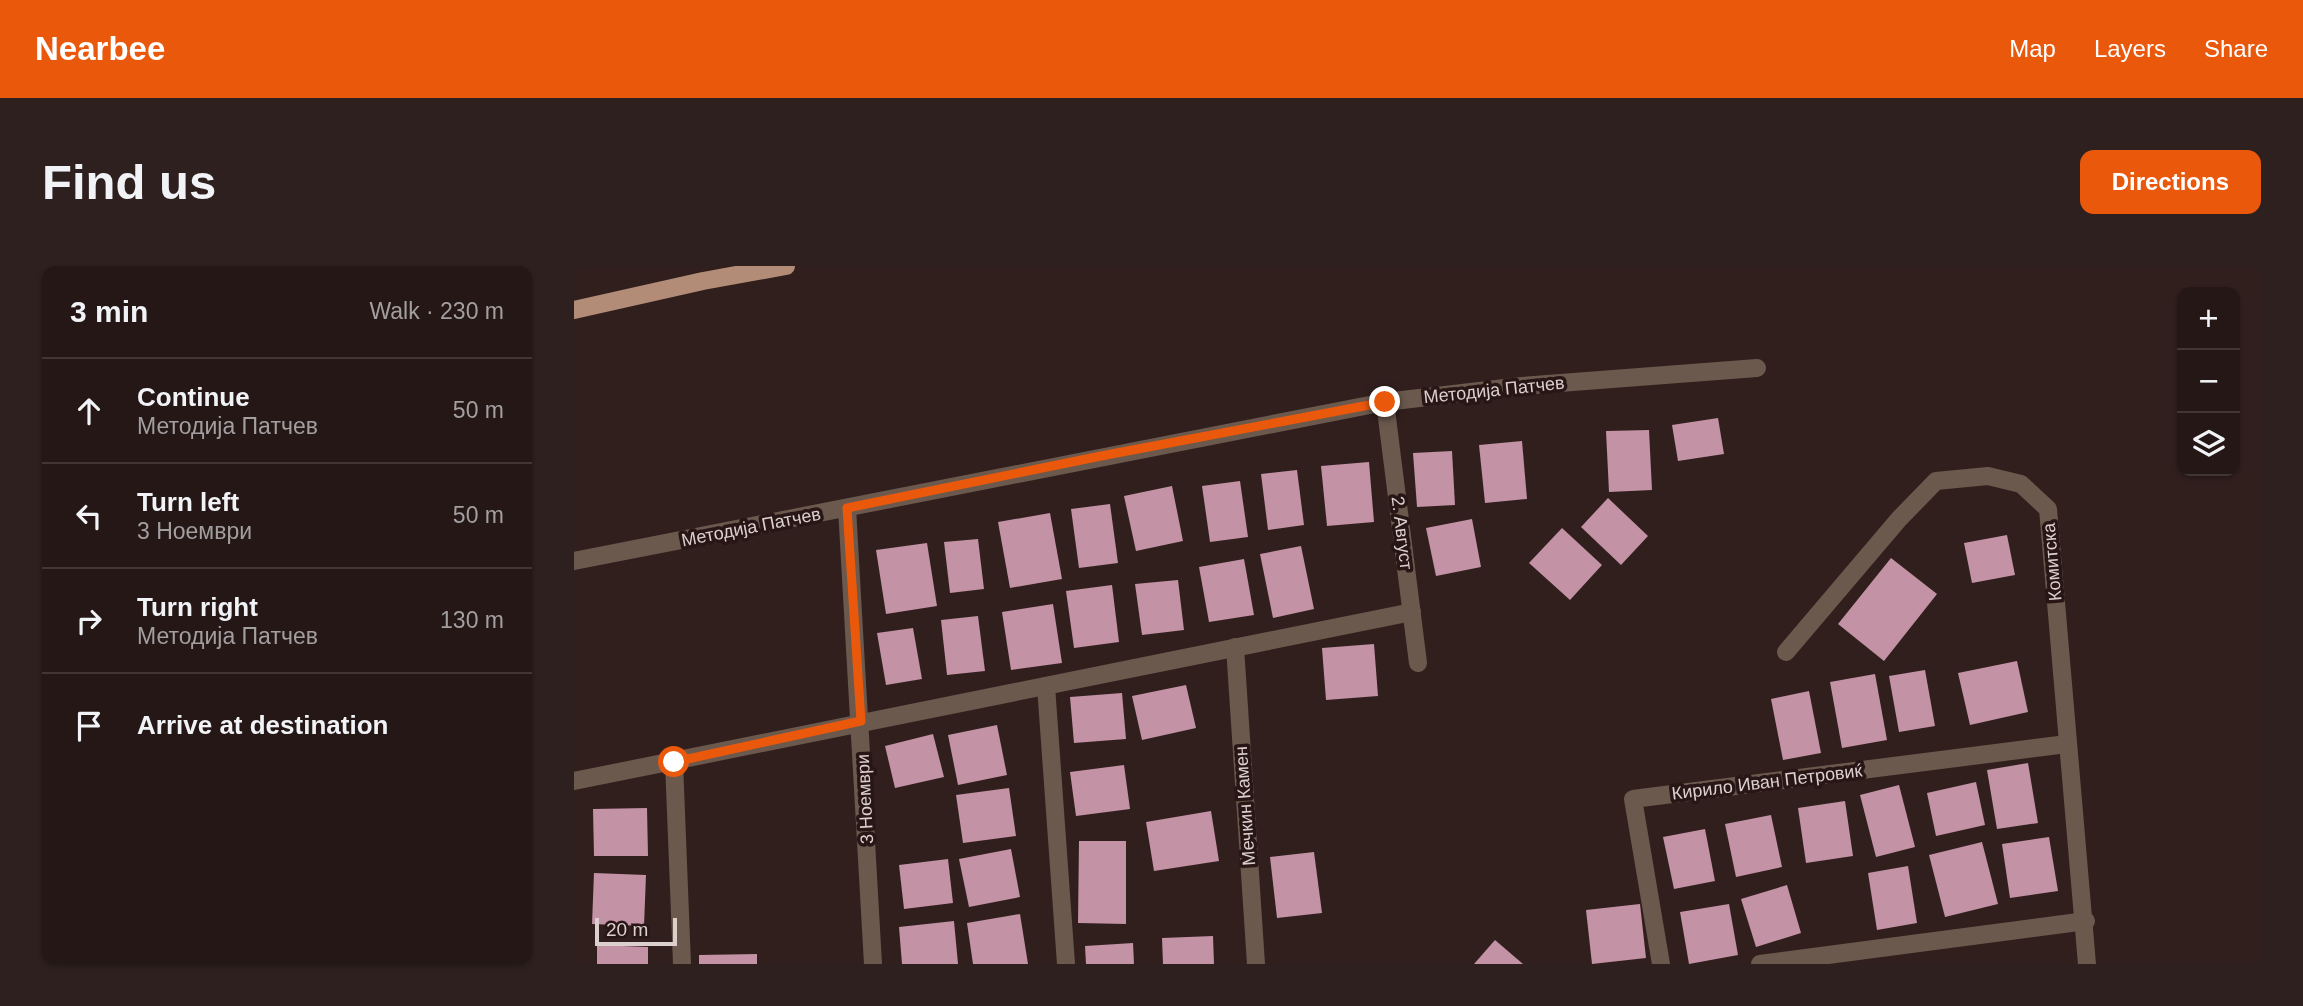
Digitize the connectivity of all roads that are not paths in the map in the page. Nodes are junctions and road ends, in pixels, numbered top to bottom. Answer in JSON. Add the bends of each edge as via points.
{"nodes":[{"id":1,"x":786,"y":266,"type":"edge"},
{"id":2,"x":574,"y":310,"type":"edge"},
{"id":3,"x":1757,"y":368,"type":"dead end"},
{"id":4,"x":1385,"y":402,"type":"junction"},
{"id":5,"x":847,"y":508,"type":"junction"},
{"id":6,"x":574,"y":561,"type":"edge"},
{"id":7,"x":1412,"y":611,"type":"junction"},
{"id":8,"x":1235,"y":647,"type":"junction"},
{"id":9,"x":1786,"y":652,"type":"dead end"},
{"id":10,"x":1418,"y":663,"type":"dead end"},
{"id":11,"x":1046,"y":686,"type":"junction"},
{"id":12,"x":861,"y":721,"type":"junction"},
{"id":13,"x":2067,"y":744,"type":"junction"},
{"id":14,"x":674,"y":762,"type":"junction"},
{"id":15,"x":574,"y":781,"type":"edge"},
{"id":16,"x":2086,"y":921,"type":"junction"},
{"id":17,"x":682,"y":964,"type":"edge"},
{"id":18,"x":873,"y":964,"type":"edge"},
{"id":19,"x":1066,"y":964,"type":"edge"},
{"id":20,"x":1256,"y":964,"type":"edge"},
{"id":21,"x":1661,"y":964,"type":"edge"},
{"id":22,"x":1760,"y":964,"type":"edge"},
{"id":23,"x":2087,"y":964,"type":"edge"}],
"edges":[{"from":1,"to":2,"type":"main road"},
{"from":3,"to":4,"type":"street","name":"Методиjа Патчев"},
{"from":4,"to":5,"type":"street","name":"Методиjа Патчев"},
{"from":4,"to":7,"type":"street","name":"2. Август"},
{"from":5,"to":6,"type":"street","name":"Методиjа Патчев"},
{"from":5,"to":12,"type":"street","name":"3 Ноември"},
{"from":7,"to":8,"type":"street"},
{"from":7,"to":10,"type":"street","name":"2. Август"},
{"from":8,"to":11,"type":"street"},
{"from":8,"to":20,"type":"street","name":"Мечкин Камен"},
{"from":9,"to":13,"type":"street","name":"Комитска","via":[[1936,481],[1987,475],[2021,484],[2048,509]]},
{"from":11,"to":12,"type":"street"},
{"from":11,"to":19,"type":"street"},
{"from":12,"to":14,"type":"street"},
{"from":12,"to":18,"type":"street","name":"3 Ноември"},
{"from":13,"to":16,"type":"street","name":"Комитска"},
{"from":13,"to":21,"type":"street","name":"Кирило Иван Петровиќ","via":[[1633,799]]},
{"from":14,"to":15,"type":"street"},
{"from":14,"to":17,"type":"street"},
{"from":16,"to":22,"type":"street"},
{"from":16,"to":23,"type":"street","name":"Комитска"}]}
